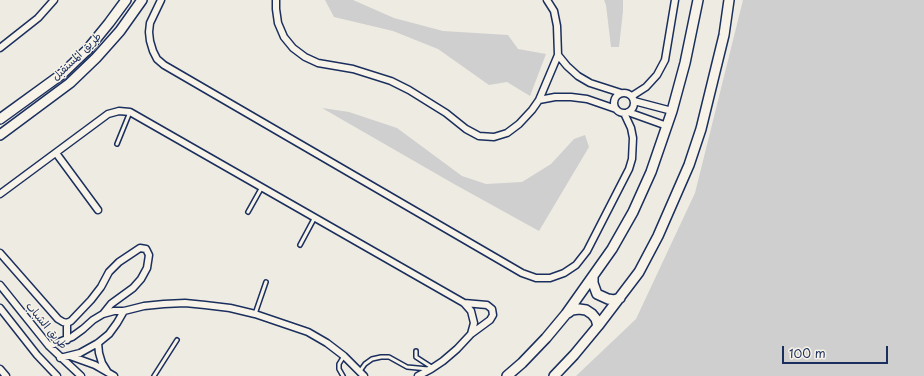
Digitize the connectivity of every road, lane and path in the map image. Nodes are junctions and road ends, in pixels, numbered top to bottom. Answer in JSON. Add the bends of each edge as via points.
{"nodes":[{"id":1,"x":54,"y":0,"type":"edge"},
{"id":2,"x":126,"y":0,"type":"edge"},
{"id":3,"x":142,"y":0,"type":"edge"},
{"id":4,"x":161,"y":0,"type":"edge"},
{"id":5,"x":276,"y":0,"type":"edge"},
{"id":6,"x":547,"y":0,"type":"edge"},
{"id":7,"x":675,"y":0,"type":"edge"},
{"id":8,"x":698,"y":0,"type":"edge"},
{"id":9,"x":729,"y":0,"type":"edge"},
{"id":10,"x":0,"y":48,"type":"edge"},
{"id":11,"x":558,"y":55,"type":"junction"},
{"id":12,"x":621,"y":93,"type":"junction"},
{"id":13,"x":633,"y":98,"type":"junction"},
{"id":14,"x":539,"y":100,"type":"junction"},
{"id":15,"x":616,"y":109,"type":"junction"},
{"id":16,"x":672,"y":111,"type":"junction"},
{"id":17,"x":10,"y":112,"type":"junction"},
{"id":18,"x":130,"y":112,"type":"junction"},
{"id":19,"x":626,"y":113,"type":"junction"},
{"id":20,"x":0,"y":119,"type":"edge"},
{"id":21,"x":18,"y":122,"type":"junction"},
{"id":22,"x":667,"y":126,"type":"junction"},
{"id":23,"x":0,"y":135,"type":"edge"},
{"id":24,"x":117,"y":144,"type":"dead end"},
{"id":25,"x":56,"y":153,"type":"junction"},
{"id":26,"x":262,"y":187,"type":"junction"},
{"id":27,"x":0,"y":194,"type":"edge"},
{"id":28,"x":98,"y":210,"type":"dead end"},
{"id":29,"x":248,"y":212,"type":"dead end"},
{"id":30,"x":315,"y":217,"type":"junction"},
{"id":31,"x":300,"y":245,"type":"dead end"},
{"id":32,"x":0,"y":253,"type":"edge"},
{"id":33,"x":593,"y":276,"type":"junction"},
{"id":34,"x":266,"y":282,"type":"dead end"},
{"id":35,"x":0,"y":285,"type":"edge"},
{"id":36,"x":620,"y":298,"type":"junction"},
{"id":37,"x":464,"y":303,"type":"junction"},
{"id":38,"x":0,"y":308,"type":"edge"},
{"id":39,"x":124,"y":311,"type":"junction"},
{"id":40,"x":103,"y":314,"type":"junction"},
{"id":41,"x":255,"y":314,"type":"junction"},
{"id":42,"x":566,"y":314,"type":"junction"},
{"id":43,"x":69,"y":322,"type":"junction"},
{"id":44,"x":598,"y":326,"type":"junction"},
{"id":45,"x":79,"y":332,"type":"junction"},
{"id":46,"x":471,"y":334,"type":"junction"},
{"id":47,"x":67,"y":340,"type":"junction"},
{"id":48,"x":177,"y":340,"type":"dead end"},
{"id":49,"x":98,"y":343,"type":"junction"},
{"id":50,"x":49,"y":346,"type":"junction"},
{"id":51,"x":416,"y":351,"type":"dead end"},
{"id":52,"x":70,"y":356,"type":"junction"},
{"id":53,"x":344,"y":356,"type":"junction"},
{"id":54,"x":60,"y":358,"type":"junction"},
{"id":55,"x":0,"y":369,"type":"edge"},
{"id":56,"x":432,"y":369,"type":"junction"},
{"id":57,"x":107,"y":371,"type":"junction"},
{"id":58,"x":362,"y":374,"type":"edge"},
{"id":59,"x":6,"y":376,"type":"edge"},
{"id":60,"x":57,"y":376,"type":"edge"},
{"id":61,"x":81,"y":376,"type":"edge"},
{"id":62,"x":114,"y":376,"type":"edge"},
{"id":63,"x":154,"y":376,"type":"edge"},
{"id":64,"x":343,"y":376,"type":"edge"},
{"id":65,"x":418,"y":376,"type":"edge"},
{"id":66,"x":507,"y":376,"type":"edge"},
{"id":67,"x":554,"y":376,"type":"edge"}],
"edges":[{"from":1,"to":10,"type":"street","via":[[38,18]]},
{"from":2,"to":17,"type":"street","name":"طريق المستقبل","via":[[87,50],[62,74]]},
{"from":3,"to":21,"type":"street","name":"طريق المستقبل","via":[[120,31],[96,58],[70,83]]},
{"from":4,"to":19,"type":"street","via":[[150,23],[149,32],[152,51],[164,65],[522,273],[536,278],[550,278],[564,273],[576,265],[587,252],[629,170],[633,138]]},
{"from":5,"to":14,"type":"street","via":[[278,23],[284,37],[305,57],[318,63],[353,69],[391,81],[446,113],[479,136],[494,137],[508,133]]},
{"from":6,"to":11,"type":"street","via":[[554,11],[557,26]]},
{"from":7,"to":13,"type":"street","via":[[665,60],[654,79]]},
{"from":8,"to":16,"type":"street"},
{"from":9,"to":36,"type":"street","via":[[724,36],[712,86],[689,165],[652,248]]},
{"from":11,"to":12,"type":"street","via":[[578,76],[590,83]]},
{"from":11,"to":14,"type":"street"},
{"from":12,"to":13,"type":"street"},
{"from":12,"to":15,"type":"street","via":[[615,98]]},
{"from":13,"to":16,"type":"street"},
{"from":13,"to":19,"type":"street","via":[[633,108]]},
{"from":14,"to":15,"type":"street","via":[[571,97],[587,99]]},
{"from":15,"to":19,"type":"street"},
{"from":16,"to":22,"type":"street"},
{"from":17,"to":20,"type":"street","name":"طريق المستقبل"},
{"from":17,"to":21,"type":"street","via":[[16,115]]},
{"from":18,"to":24,"type":"lane"},
{"from":18,"to":25,"type":"street","via":[[108,114]]},
{"from":18,"to":26,"type":"street"},
{"from":19,"to":22,"type":"street"},
{"from":21,"to":23,"type":"street","name":"طريق المستقبل"},
{"from":22,"to":33,"type":"street","via":[[651,172],[633,212]]},
{"from":25,"to":27,"type":"street"},
{"from":25,"to":28,"type":"street"},
{"from":26,"to":29,"type":"lane"},
{"from":26,"to":30,"type":"street"},
{"from":30,"to":31,"type":"lane"},
{"from":30,"to":37,"type":"street"},
{"from":32,"to":43,"type":"street","via":[[58,319]]},
{"from":33,"to":36,"type":"street","via":[[598,294],[608,300]]},
{"from":33,"to":42,"type":"street"},
{"from":34,"to":41,"type":"lane"},
{"from":35,"to":50,"type":"street","name":"طريق الشباب"},
{"from":36,"to":44,"type":"street"},
{"from":37,"to":46,"type":"street","via":[[471,311],[474,323]]},
{"from":37,"to":46,"type":"street","via":[[487,305],[492,309],[490,320]]},
{"from":38,"to":60,"type":"street"},
{"from":39,"to":40,"type":"street"},
{"from":39,"to":41,"type":"street","via":[[185,303],[230,308]]},
{"from":39,"to":49,"type":"street","via":[[113,328]]},
{"from":40,"to":43,"type":"street","via":[[141,279],[147,268],[149,256],[146,249],[140,248],[119,262],[109,272],[91,300]]},
{"from":40,"to":45,"type":"street"},
{"from":41,"to":53,"type":"street","via":[[308,332]]},
{"from":42,"to":44,"type":"street","via":[[572,310],[586,310],[596,319]]},
{"from":42,"to":66,"type":"street","via":[[546,338]]},
{"from":43,"to":45,"type":"street"},
{"from":43,"to":47,"type":"street"},
{"from":44,"to":67,"type":"street"},
{"from":45,"to":47,"type":"street"},
{"from":46,"to":56,"type":"street"},
{"from":47,"to":50,"type":"street"},
{"from":48,"to":63,"type":"lane"},
{"from":49,"to":52,"type":"street"},
{"from":49,"to":57,"type":"street","via":[[100,358]]},
{"from":50,"to":54,"type":"street","name":"طريق الشباب"},
{"from":51,"to":56,"type":"lane","via":[[416,357]]},
{"from":52,"to":54,"type":"street"},
{"from":52,"to":57,"type":"street"},
{"from":53,"to":58,"type":"street"},
{"from":53,"to":64,"type":"lane","via":[[339,364]]},
{"from":54,"to":61,"type":"street","name":"طريق الشباب"},
{"from":55,"to":59,"type":"street"},
{"from":56,"to":58,"type":"lane","via":[[407,367],[389,357],[381,357],[368,362]]},
{"from":56,"to":65,"type":"street"},
{"from":57,"to":62,"type":"street"}]}
